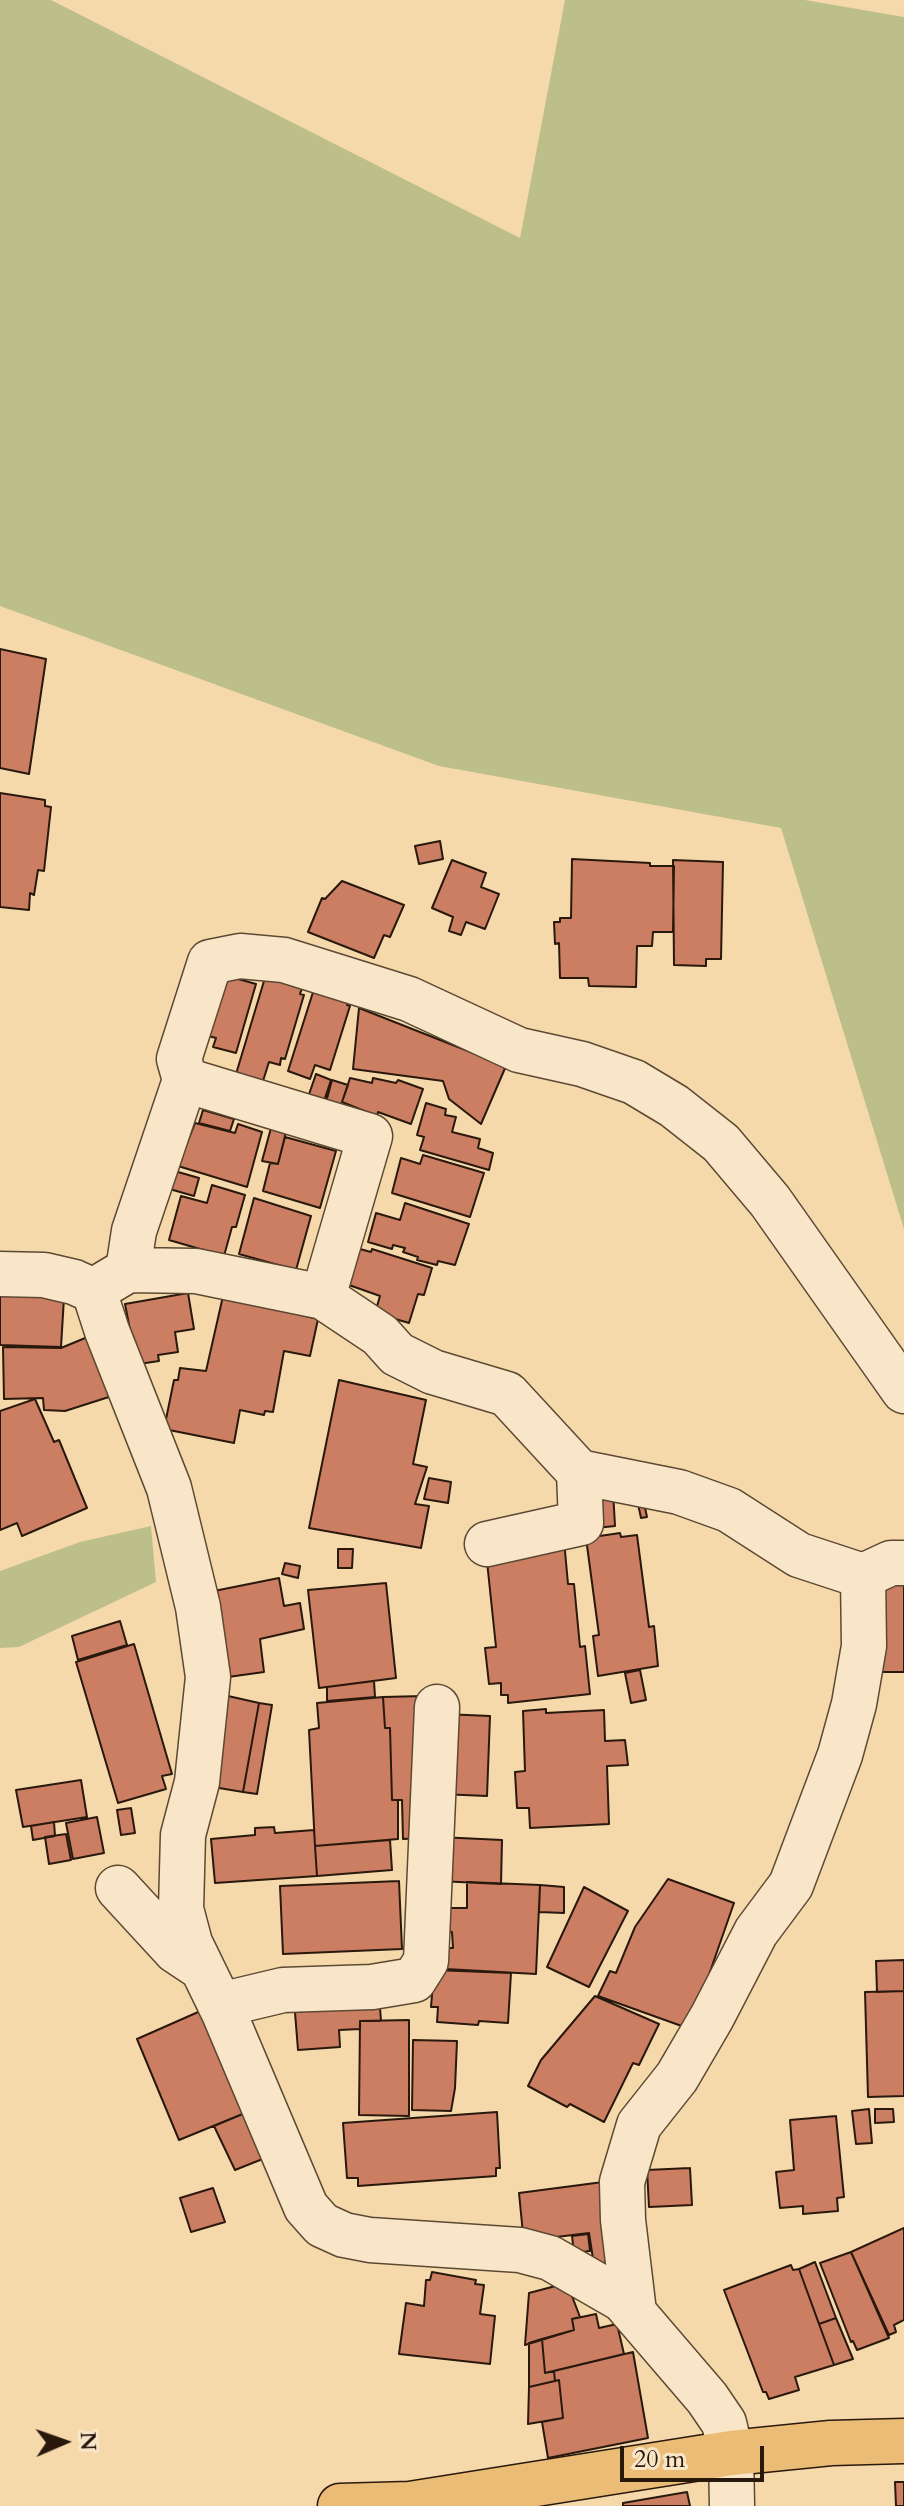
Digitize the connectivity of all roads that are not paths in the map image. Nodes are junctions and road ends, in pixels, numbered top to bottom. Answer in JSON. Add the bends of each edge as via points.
{"nodes":[{"id":1,"x":185,"y":1080,"type":"junction"},
{"id":2,"x":0,"y":1274,"type":"edge"},
{"id":3,"x":111,"y":1280,"type":"junction"},
{"id":4,"x":323,"y":1297,"type":"junction"},
{"id":5,"x":904,"y":1391,"type":"edge"},
{"id":6,"x":579,"y":1472,"type":"junction"},
{"id":7,"x":487,"y":1544,"type":"dead end"},
{"id":8,"x":904,"y":1563,"type":"edge"},
{"id":9,"x":863,"y":1576,"type":"junction"},
{"id":10,"x":437,"y":1707,"type":"dead end"},
{"id":11,"x":118,"y":1888,"type":"dead end"},
{"id":12,"x":211,"y":1986,"type":"junction"},
{"id":13,"x":634,"y":2312,"type":"junction"},
{"id":14,"x":904,"y":2441,"type":"edge"},
{"id":15,"x":731,"y":2453,"type":"junction"},
{"id":16,"x":340,"y":2506,"type":"edge"},
{"id":17,"x":732,"y":2506,"type":"edge"}],
"edges":[{"from":1,"to":3,"type":"street","via":[[134,1231]]},
{"from":1,"to":4,"type":"street","via":[[370,1136]]},
{"from":1,"to":5,"type":"street","via":[[179,1059],[210,962],[240,956],[284,960],[409,999],[519,1050],[634,1082],[721,1143],[770,1201]]},
{"from":2,"to":3,"type":"street"},
{"from":3,"to":4,"type":"street","via":[[196,1271]]},
{"from":3,"to":12,"type":"street","via":[[107,1331],[169,1488],[198,1607],[208,1677],[197,1782],[183,1835],[181,1909]]},
{"from":4,"to":6,"type":"street","via":[[380,1335],[397,1354],[433,1372],[507,1394]]},
{"from":6,"to":7,"type":"street","via":[[581,1523]]},
{"from":6,"to":9,"type":"street","via":[[679,1492],[729,1510],[799,1555]]},
{"from":8,"to":9,"type":"street"},
{"from":9,"to":13,"type":"street","via":[[864,1646],[854,1704],[791,1885],[756,1932],[677,2077],[639,2125],[622,2182]]},
{"from":10,"to":12,"type":"street","via":[[426,1961],[414,1980],[283,1990]]},
{"from":11,"to":12,"type":"street"},
{"from":12,"to":13,"type":"street","via":[[294,2184],[322,2225],[370,2240],[520,2250],[550,2258],[623,2300]]},
{"from":13,"to":15,"type":"street","via":[[707,2398],[724,2423]]},
{"from":14,"to":15,"type":"main road"},
{"from":15,"to":16,"type":"main road","via":[[410,2504]]},
{"from":15,"to":17,"type":"street"}]}
